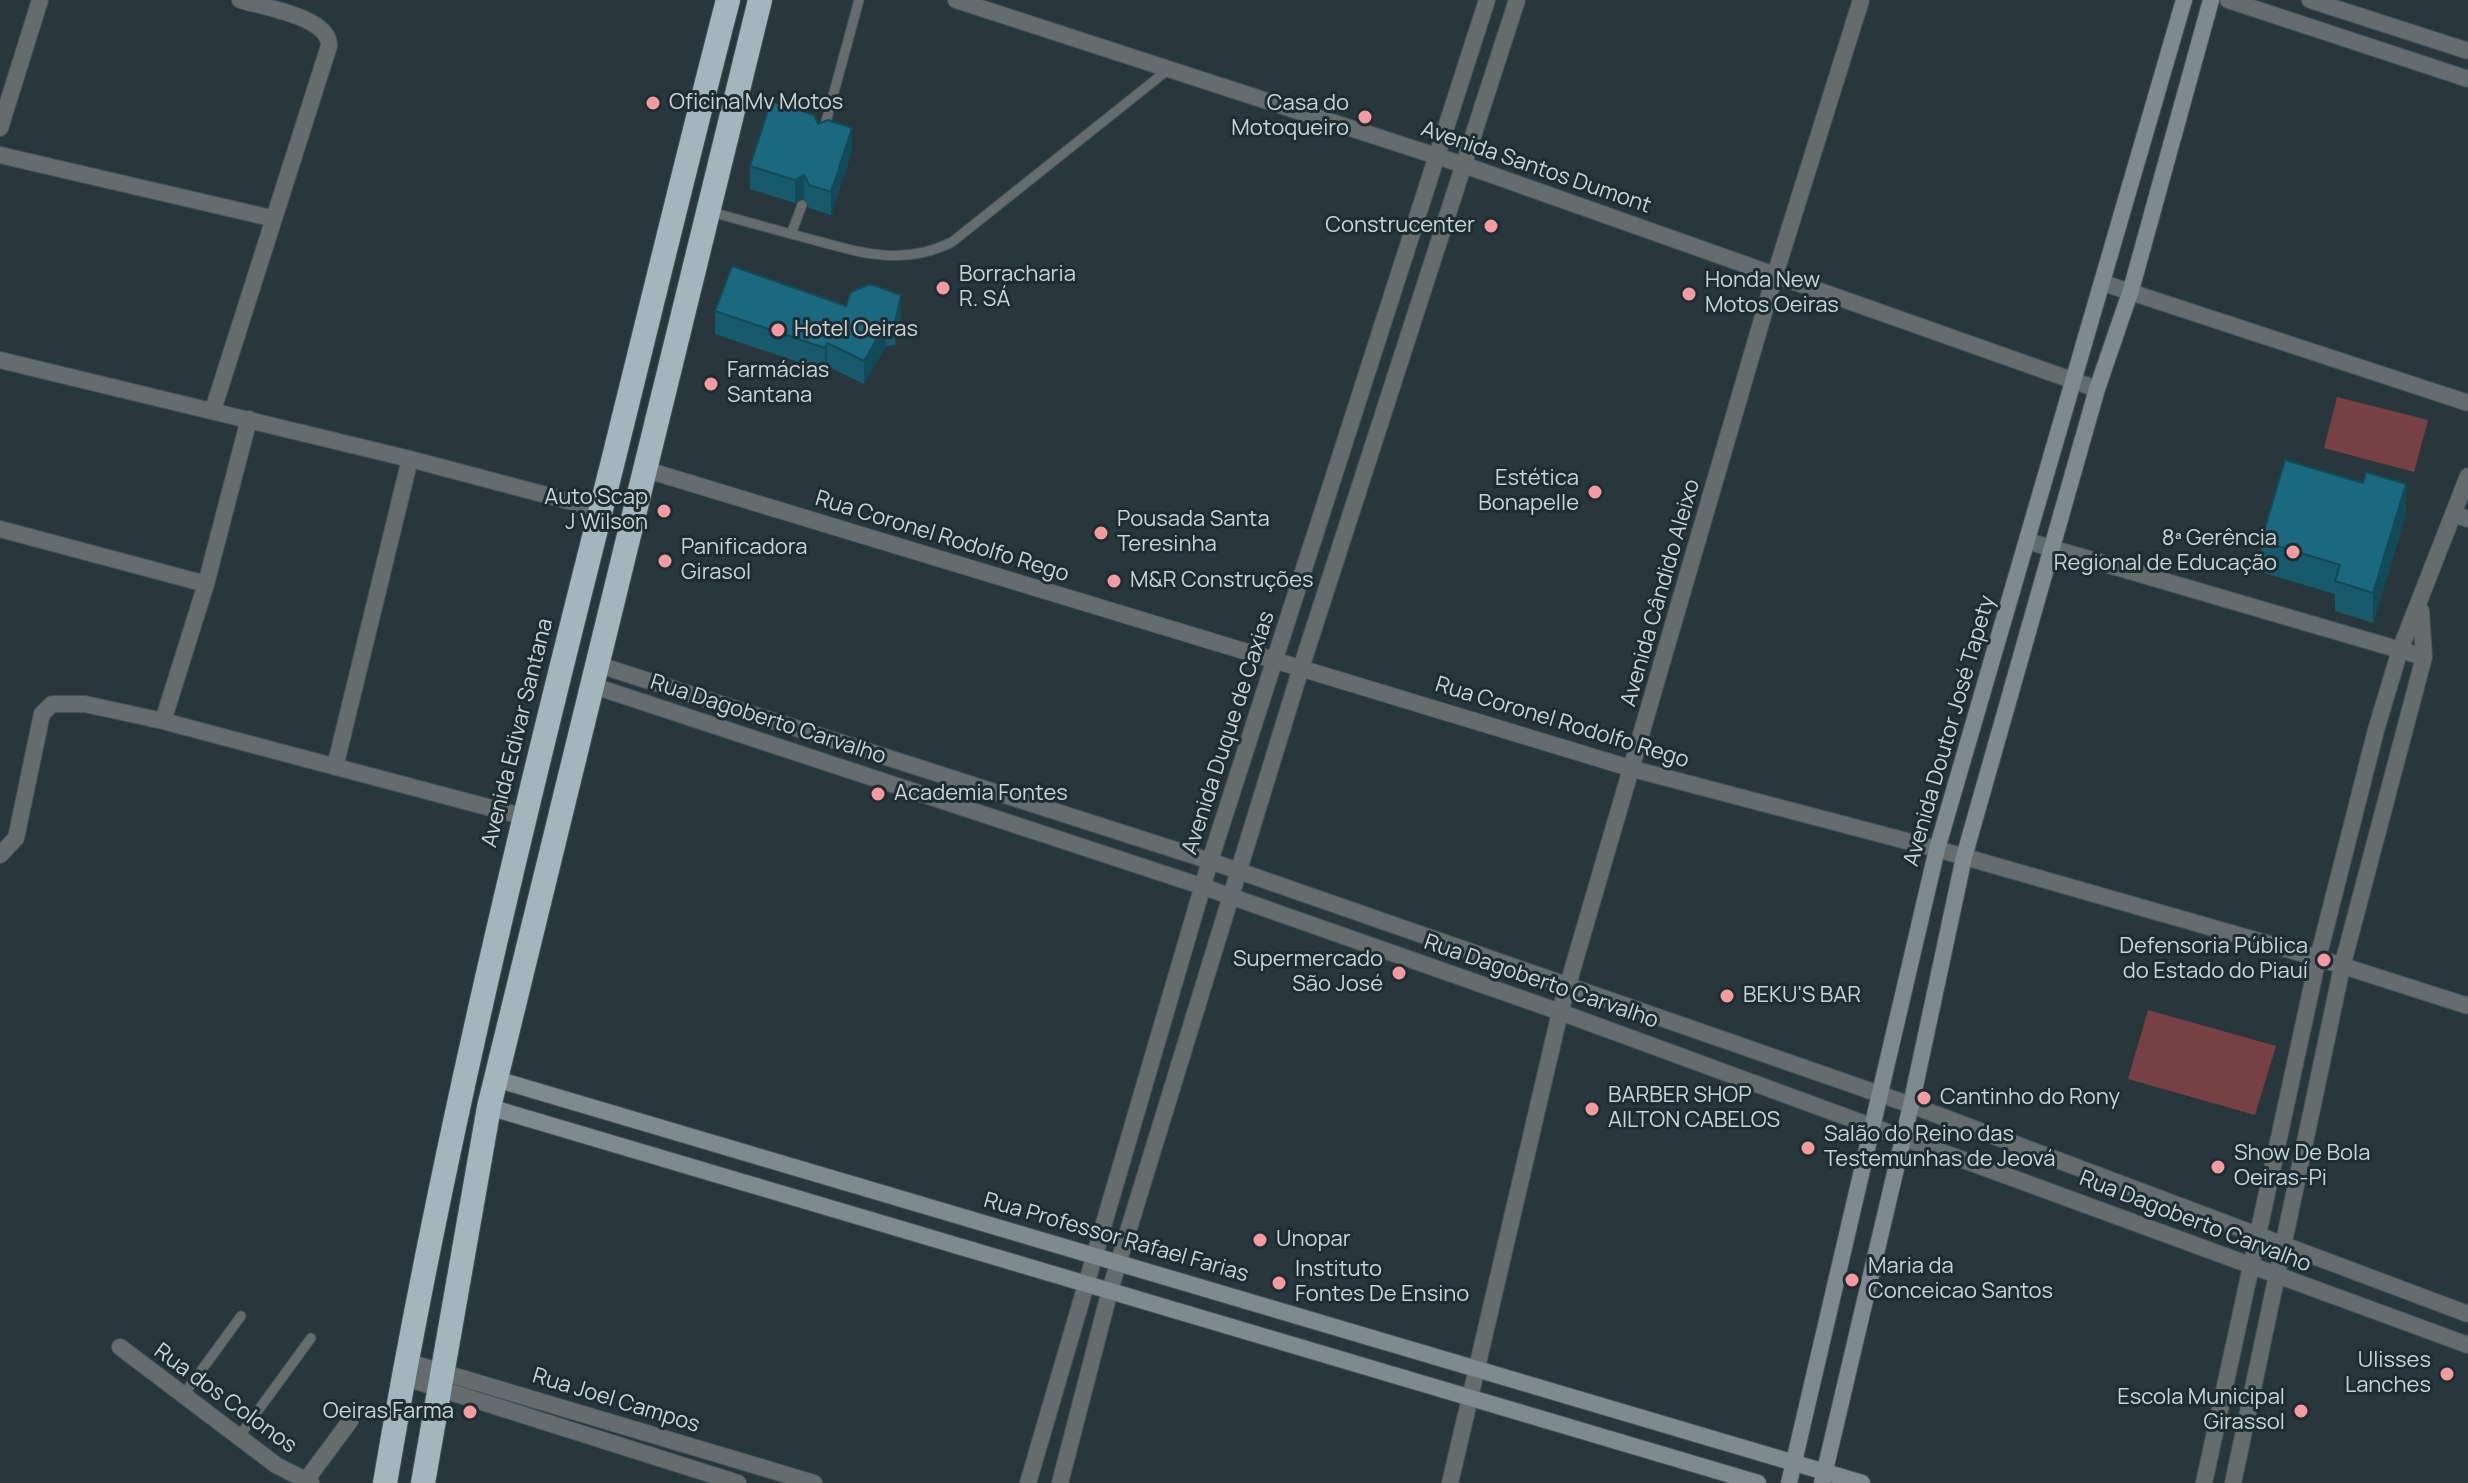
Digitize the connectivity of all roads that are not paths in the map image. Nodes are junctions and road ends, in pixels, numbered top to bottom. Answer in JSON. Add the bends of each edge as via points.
{"nodes":[{"id":1,"x":40,"y":0,"type":"edge"},
{"id":2,"x":240,"y":0,"type":"edge"},
{"id":3,"x":728,"y":0,"type":"edge"},
{"id":4,"x":760,"y":0,"type":"edge"},
{"id":5,"x":859,"y":0,"type":"edge"},
{"id":6,"x":956,"y":0,"type":"edge"},
{"id":7,"x":1487,"y":0,"type":"edge"},
{"id":8,"x":1517,"y":0,"type":"edge"},
{"id":9,"x":1861,"y":0,"type":"edge"},
{"id":10,"x":2184,"y":0,"type":"edge"},
{"id":11,"x":2211,"y":0,"type":"edge"},
{"id":12,"x":2228,"y":0,"type":"edge"},
{"id":13,"x":2310,"y":0,"type":"edge"},
{"id":14,"x":2468,"y":51,"type":"edge"},
{"id":15,"x":1169,"y":69,"type":"junction"},
{"id":16,"x":2468,"y":79,"type":"edge"},
{"id":17,"x":0,"y":128,"type":"edge"},
{"id":18,"x":821,"y":140,"type":"edge"},
{"id":19,"x":0,"y":155,"type":"edge"},
{"id":20,"x":1438,"y":156,"type":"junction"},
{"id":21,"x":1464,"y":165,"type":"junction"},
{"id":22,"x":802,"y":205,"type":"dead end"},
{"id":23,"x":708,"y":211,"type":"junction"},
{"id":24,"x":271,"y":218,"type":"junction"},
{"id":25,"x":791,"y":234,"type":"junction"},
{"id":26,"x":1775,"y":275,"type":"junction"},
{"id":27,"x":2103,"y":283,"type":"junction"},
{"id":28,"x":2131,"y":290,"type":"junction"},
{"id":29,"x":647,"y":313,"type":"junction"},
{"id":30,"x":681,"y":318,"type":"junction"},
{"id":31,"x":0,"y":360,"type":"edge"},
{"id":32,"x":2072,"y":381,"type":"junction"},
{"id":33,"x":2097,"y":389,"type":"junction"},
{"id":34,"x":2468,"y":403,"type":"edge"},
{"id":35,"x":213,"y":410,"type":"junction"},
{"id":36,"x":249,"y":419,"type":"junction"},
{"id":37,"x":410,"y":459,"type":"junction"},
{"id":38,"x":647,"y":470,"type":"junction"},
{"id":39,"x":2468,"y":476,"type":"edge"},
{"id":40,"x":599,"y":509,"type":"junction"},
{"id":41,"x":2460,"y":517,"type":"edge"},
{"id":42,"x":0,"y":529,"type":"edge"},
{"id":43,"x":2027,"y":541,"type":"junction"},
{"id":44,"x":2052,"y":548,"type":"junction"},
{"id":45,"x":206,"y":584,"type":"junction"},
{"id":46,"x":2420,"y":606,"type":"junction"},
{"id":47,"x":2400,"y":650,"type":"junction"},
{"id":48,"x":2424,"y":657,"type":"junction"},
{"id":49,"x":1275,"y":661,"type":"junction"},
{"id":50,"x":1301,"y":668,"type":"junction"},
{"id":51,"x":593,"y":674,"type":"junction"},
{"id":52,"x":163,"y":721,"type":"junction"},
{"id":53,"x":335,"y":767,"type":"junction"},
{"id":54,"x":1633,"y":769,"type":"junction"},
{"id":55,"x":525,"y":817,"type":"junction"},
{"id":56,"x":1937,"y":849,"type":"junction"},
{"id":57,"x":0,"y":855,"type":"edge"},
{"id":58,"x":1964,"y":857,"type":"junction"},
{"id":59,"x":1210,"y":861,"type":"junction"},
{"id":60,"x":1239,"y":872,"type":"junction"},
{"id":61,"x":1204,"y":887,"type":"junction"},
{"id":62,"x":1233,"y":898,"type":"junction"},
{"id":63,"x":2318,"y":958,"type":"junction"},
{"id":64,"x":2342,"y":967,"type":"junction"},
{"id":65,"x":1567,"y":987,"type":"junction"},
{"id":66,"x":2468,"y":1006,"type":"edge"},
{"id":67,"x":1560,"y":1012,"type":"junction"},
{"id":68,"x":496,"y":1079,"type":"junction"},
{"id":69,"x":1882,"y":1095,"type":"junction"},
{"id":70,"x":1911,"y":1105,"type":"junction"},
{"id":71,"x":489,"y":1107,"type":"junction"},
{"id":72,"x":1874,"y":1125,"type":"junction"},
{"id":73,"x":1903,"y":1135,"type":"junction"},
{"id":74,"x":2256,"y":1237,"type":"junction"},
{"id":75,"x":2282,"y":1247,"type":"junction"},
{"id":76,"x":1093,"y":1254,"type":"junction"},
{"id":77,"x":1120,"y":1261,"type":"junction"},
{"id":78,"x":2251,"y":1267,"type":"junction"},
{"id":79,"x":2274,"y":1276,"type":"junction"},
{"id":80,"x":1084,"y":1284,"type":"junction"},
{"id":81,"x":1110,"y":1290,"type":"junction"},
{"id":82,"x":2468,"y":1314,"type":"edge"},
{"id":83,"x":241,"y":1316,"type":"dead end"},
{"id":84,"x":311,"y":1338,"type":"dead end"},
{"id":85,"x":2468,"y":1345,"type":"edge"},
{"id":86,"x":120,"y":1347,"type":"dead end"},
{"id":87,"x":404,"y":1369,"type":"junction"},
{"id":88,"x":1476,"y":1369,"type":"junction"},
{"id":89,"x":440,"y":1380,"type":"junction"},
{"id":90,"x":1470,"y":1396,"type":"junction"},
{"id":91,"x":182,"y":1397,"type":"junction"},
{"id":92,"x":350,"y":1421,"type":"dead end"},
{"id":93,"x":238,"y":1438,"type":"junction"},
{"id":94,"x":1795,"y":1462,"type":"junction"},
{"id":95,"x":1824,"y":1477,"type":"edge"},
{"id":96,"x":307,"y":1482,"type":"edge"},
{"id":97,"x":385,"y":1483,"type":"edge"},
{"id":98,"x":423,"y":1483,"type":"edge"},
{"id":99,"x":738,"y":1483,"type":"edge"},
{"id":100,"x":814,"y":1483,"type":"edge"},
{"id":101,"x":1028,"y":1483,"type":"edge"},
{"id":102,"x":1060,"y":1483,"type":"edge"},
{"id":103,"x":1450,"y":1483,"type":"edge"},
{"id":104,"x":1758,"y":1483,"type":"edge"},
{"id":105,"x":1789,"y":1483,"type":"edge"},
{"id":106,"x":1862,"y":1483,"type":"edge"},
{"id":107,"x":2204,"y":1483,"type":"edge"},
{"id":108,"x":2233,"y":1483,"type":"edge"}],
"edges":[{"from":1,"to":17,"type":"street"},
{"from":2,"to":24,"type":"street","via":[[316,24],[329,38]]},
{"from":3,"to":29,"type":"highway","name":"Avenida Edivar Santana"},
{"from":4,"to":23,"type":"highway"},
{"from":5,"to":18,"type":"lane"},
{"from":6,"to":15,"type":"street","name":"Avenida Santos Dumont"},
{"from":7,"to":20,"type":"street","name":"Avenida Duque de Caxias"},
{"from":8,"to":21,"type":"street"},
{"from":9,"to":26,"type":"street","name":"Avenida Cândido Aleixo"},
{"from":10,"to":27,"type":"street","name":"Avenida Doutor José Tapety"},
{"from":11,"to":28,"type":"street"},
{"from":12,"to":16,"type":"street"},
{"from":13,"to":14,"type":"street"},
{"from":15,"to":20,"type":"street","name":"Avenida Santos Dumont"},
{"from":15,"to":25,"type":"lane","via":[[952,242],[932,252],[892,257]]},
{"from":19,"to":24,"type":"street"},
{"from":20,"to":21,"type":"street","name":"Avenida Santos Dumont"},
{"from":20,"to":49,"type":"street","name":"Avenida Duque de Caxias"},
{"from":21,"to":26,"type":"street","name":"Avenida Santos Dumont"},
{"from":21,"to":50,"type":"street"},
{"from":22,"to":25,"type":"lane"},
{"from":23,"to":25,"type":"lane"},
{"from":23,"to":30,"type":"highway"},
{"from":24,"to":35,"type":"street"},
{"from":26,"to":32,"type":"street","name":"Avenida Santos Dumont"},
{"from":26,"to":54,"type":"street","name":"Avenida Cândido Aleixo"},
{"from":27,"to":28,"type":"street"},
{"from":27,"to":32,"type":"street","name":"Avenida Doutor José Tapety"},
{"from":28,"to":33,"type":"street"},
{"from":28,"to":34,"type":"street"},
{"from":29,"to":30,"type":"highway"},
{"from":29,"to":40,"type":"highway","name":"Avenida Edivar Santana"},
{"from":30,"to":38,"type":"highway"},
{"from":31,"to":35,"type":"street"},
{"from":32,"to":33,"type":"street","name":"Avenida Santos Dumont"},
{"from":32,"to":43,"type":"street","name":"Avenida Doutor José Tapety"},
{"from":33,"to":44,"type":"street"},
{"from":35,"to":36,"type":"street"},
{"from":36,"to":37,"type":"street"},
{"from":36,"to":45,"type":"street"},
{"from":37,"to":40,"type":"street"},
{"from":37,"to":53,"type":"street"},
{"from":38,"to":49,"type":"street","name":"Rua Coronel Rodolfo Rego"},
{"from":38,"to":51,"type":"highway"},
{"from":39,"to":41,"type":"street"},
{"from":40,"to":55,"type":"highway","name":"Avenida Edivar Santana"},
{"from":41,"to":46,"type":"street"},
{"from":42,"to":45,"type":"street"},
{"from":43,"to":44,"type":"street"},
{"from":43,"to":56,"type":"street","name":"Avenida Doutor José Tapety"},
{"from":44,"to":47,"type":"street"},
{"from":44,"to":58,"type":"street"},
{"from":45,"to":52,"type":"street"},
{"from":46,"to":47,"type":"street"},
{"from":46,"to":48,"type":"street"},
{"from":47,"to":48,"type":"street"},
{"from":47,"to":63,"type":"street"},
{"from":48,"to":64,"type":"street"},
{"from":49,"to":50,"type":"street","name":"Rua Coronel Rodolfo Rego"},
{"from":49,"to":59,"type":"street","name":"Avenida Duque de Caxias"},
{"from":50,"to":54,"type":"street","name":"Rua Coronel Rodolfo Rego"},
{"from":50,"to":60,"type":"street"},
{"from":51,"to":59,"type":"street","name":"Rua Dagoberto Carvalho"},
{"from":51,"to":61,"type":"street","name":"Rua Dagoberto Carvalho"},
{"from":51,"to":68,"type":"highway"},
{"from":52,"to":53,"type":"street"},
{"from":52,"to":57,"type":"street","via":[[85,704],[46,708],[16,838]]},
{"from":53,"to":55,"type":"street"},
{"from":54,"to":56,"type":"street","name":"Rua Coronel Rodolfo Rego"},
{"from":54,"to":65,"type":"street","name":"Avenida Cândido Aleixo"},
{"from":55,"to":87,"type":"highway","name":"Avenida Edivar Santana","via":[[462,1085]]},
{"from":56,"to":58,"type":"street","name":"Rua Coronel Rodolfo Rego"},
{"from":56,"to":69,"type":"street","name":"Avenida Doutor José Tapety"},
{"from":58,"to":63,"type":"street","name":"Rua Coronel Rodolfo Rego"},
{"from":58,"to":70,"type":"street"},
{"from":59,"to":60,"type":"street","name":"Rua Dagoberto Carvalho"},
{"from":59,"to":61,"type":"street","name":"Avenida Duque de Caxias"},
{"from":60,"to":62,"type":"street"},
{"from":60,"to":65,"type":"street","name":"Rua Dagoberto Carvalho"},
{"from":61,"to":62,"type":"street","name":"Rua Dagoberto Carvalho"},
{"from":61,"to":76,"type":"street","name":"Avenida Duque de Caxias"},
{"from":62,"to":67,"type":"street","name":"Rua Dagoberto Carvalho"},
{"from":62,"to":77,"type":"street"},
{"from":63,"to":64,"type":"street","name":"Rua Coronel Rodolfo Rego"},
{"from":63,"to":74,"type":"street"},
{"from":64,"to":66,"type":"street","name":"Rua Coronel Rodolfo Rego"},
{"from":64,"to":75,"type":"street"},
{"from":65,"to":67,"type":"street","name":"Avenida Cândido Aleixo"},
{"from":65,"to":69,"type":"street","name":"Rua Dagoberto Carvalho"},
{"from":67,"to":72,"type":"street","name":"Rua Dagoberto Carvalho"},
{"from":67,"to":88,"type":"street","name":"Avenida Cândido Aleixo"},
{"from":68,"to":71,"type":"highway"},
{"from":68,"to":76,"type":"street","name":"Rua Professor Rafael Farias"},
{"from":69,"to":70,"type":"street","name":"Rua Dagoberto Carvalho"},
{"from":69,"to":72,"type":"street","name":"Avenida Doutor José Tapety"},
{"from":70,"to":73,"type":"street"},
{"from":70,"to":74,"type":"street","name":"Rua Dagoberto Carvalho"},
{"from":71,"to":80,"type":"street"},
{"from":71,"to":89,"type":"highway"},
{"from":72,"to":73,"type":"street","name":"Rua Dagoberto Carvalho"},
{"from":72,"to":94,"type":"street","name":"Avenida Doutor José Tapety"},
{"from":73,"to":78,"type":"street","name":"Rua Dagoberto Carvalho"},
{"from":73,"to":95,"type":"street"},
{"from":74,"to":75,"type":"street","name":"Rua Dagoberto Carvalho"},
{"from":74,"to":78,"type":"street"},
{"from":75,"to":79,"type":"street"},
{"from":75,"to":82,"type":"street","name":"Rua Dagoberto Carvalho"},
{"from":76,"to":77,"type":"street","name":"Rua Professor Rafael Farias"},
{"from":76,"to":80,"type":"street","name":"Avenida Duque de Caxias"},
{"from":77,"to":81,"type":"street"},
{"from":77,"to":88,"type":"street","name":"Rua Professor Rafael Farias"},
{"from":78,"to":79,"type":"street","name":"Rua Dagoberto Carvalho"},
{"from":78,"to":107,"type":"street"},
{"from":79,"to":85,"type":"street","name":"Rua Dagoberto Carvalho"},
{"from":79,"to":108,"type":"street"},
{"from":80,"to":81,"type":"street"},
{"from":80,"to":101,"type":"street","name":"Avenida Duque de Caxias"},
{"from":81,"to":90,"type":"street"},
{"from":81,"to":102,"type":"street"},
{"from":83,"to":91,"type":"lane"},
{"from":84,"to":93,"type":"lane"},
{"from":86,"to":91,"type":"street","name":"Rua dos Colonos"},
{"from":87,"to":89,"type":"street","name":"Rua Joel Campos"},
{"from":87,"to":97,"type":"highway","name":"Avenida Edivar Santana"},
{"from":88,"to":90,"type":"street","name":"Avenida Cândido Aleixo"},
{"from":88,"to":94,"type":"street","name":"Rua Professor Rafael Farias"},
{"from":89,"to":98,"type":"highway"},
{"from":89,"to":99,"type":"street","name":"Rua Joel Campos"},
{"from":89,"to":100,"type":"street","name":"Rua Joel Campos"},
{"from":90,"to":103,"type":"street","name":"Avenida Cândido Aleixo"},
{"from":90,"to":104,"type":"street"},
{"from":91,"to":93,"type":"street","name":"Rua dos Colonos"},
{"from":92,"to":96,"type":"street"},
{"from":93,"to":96,"type":"street","name":"Rua dos Colonos"},
{"from":94,"to":95,"type":"street","name":"Rua Professor Rafael Farias"},
{"from":94,"to":105,"type":"street","name":"Avenida Doutor José Tapety"},
{"from":95,"to":106,"type":"street","name":"Rua Professor Rafael Farias"}]}
